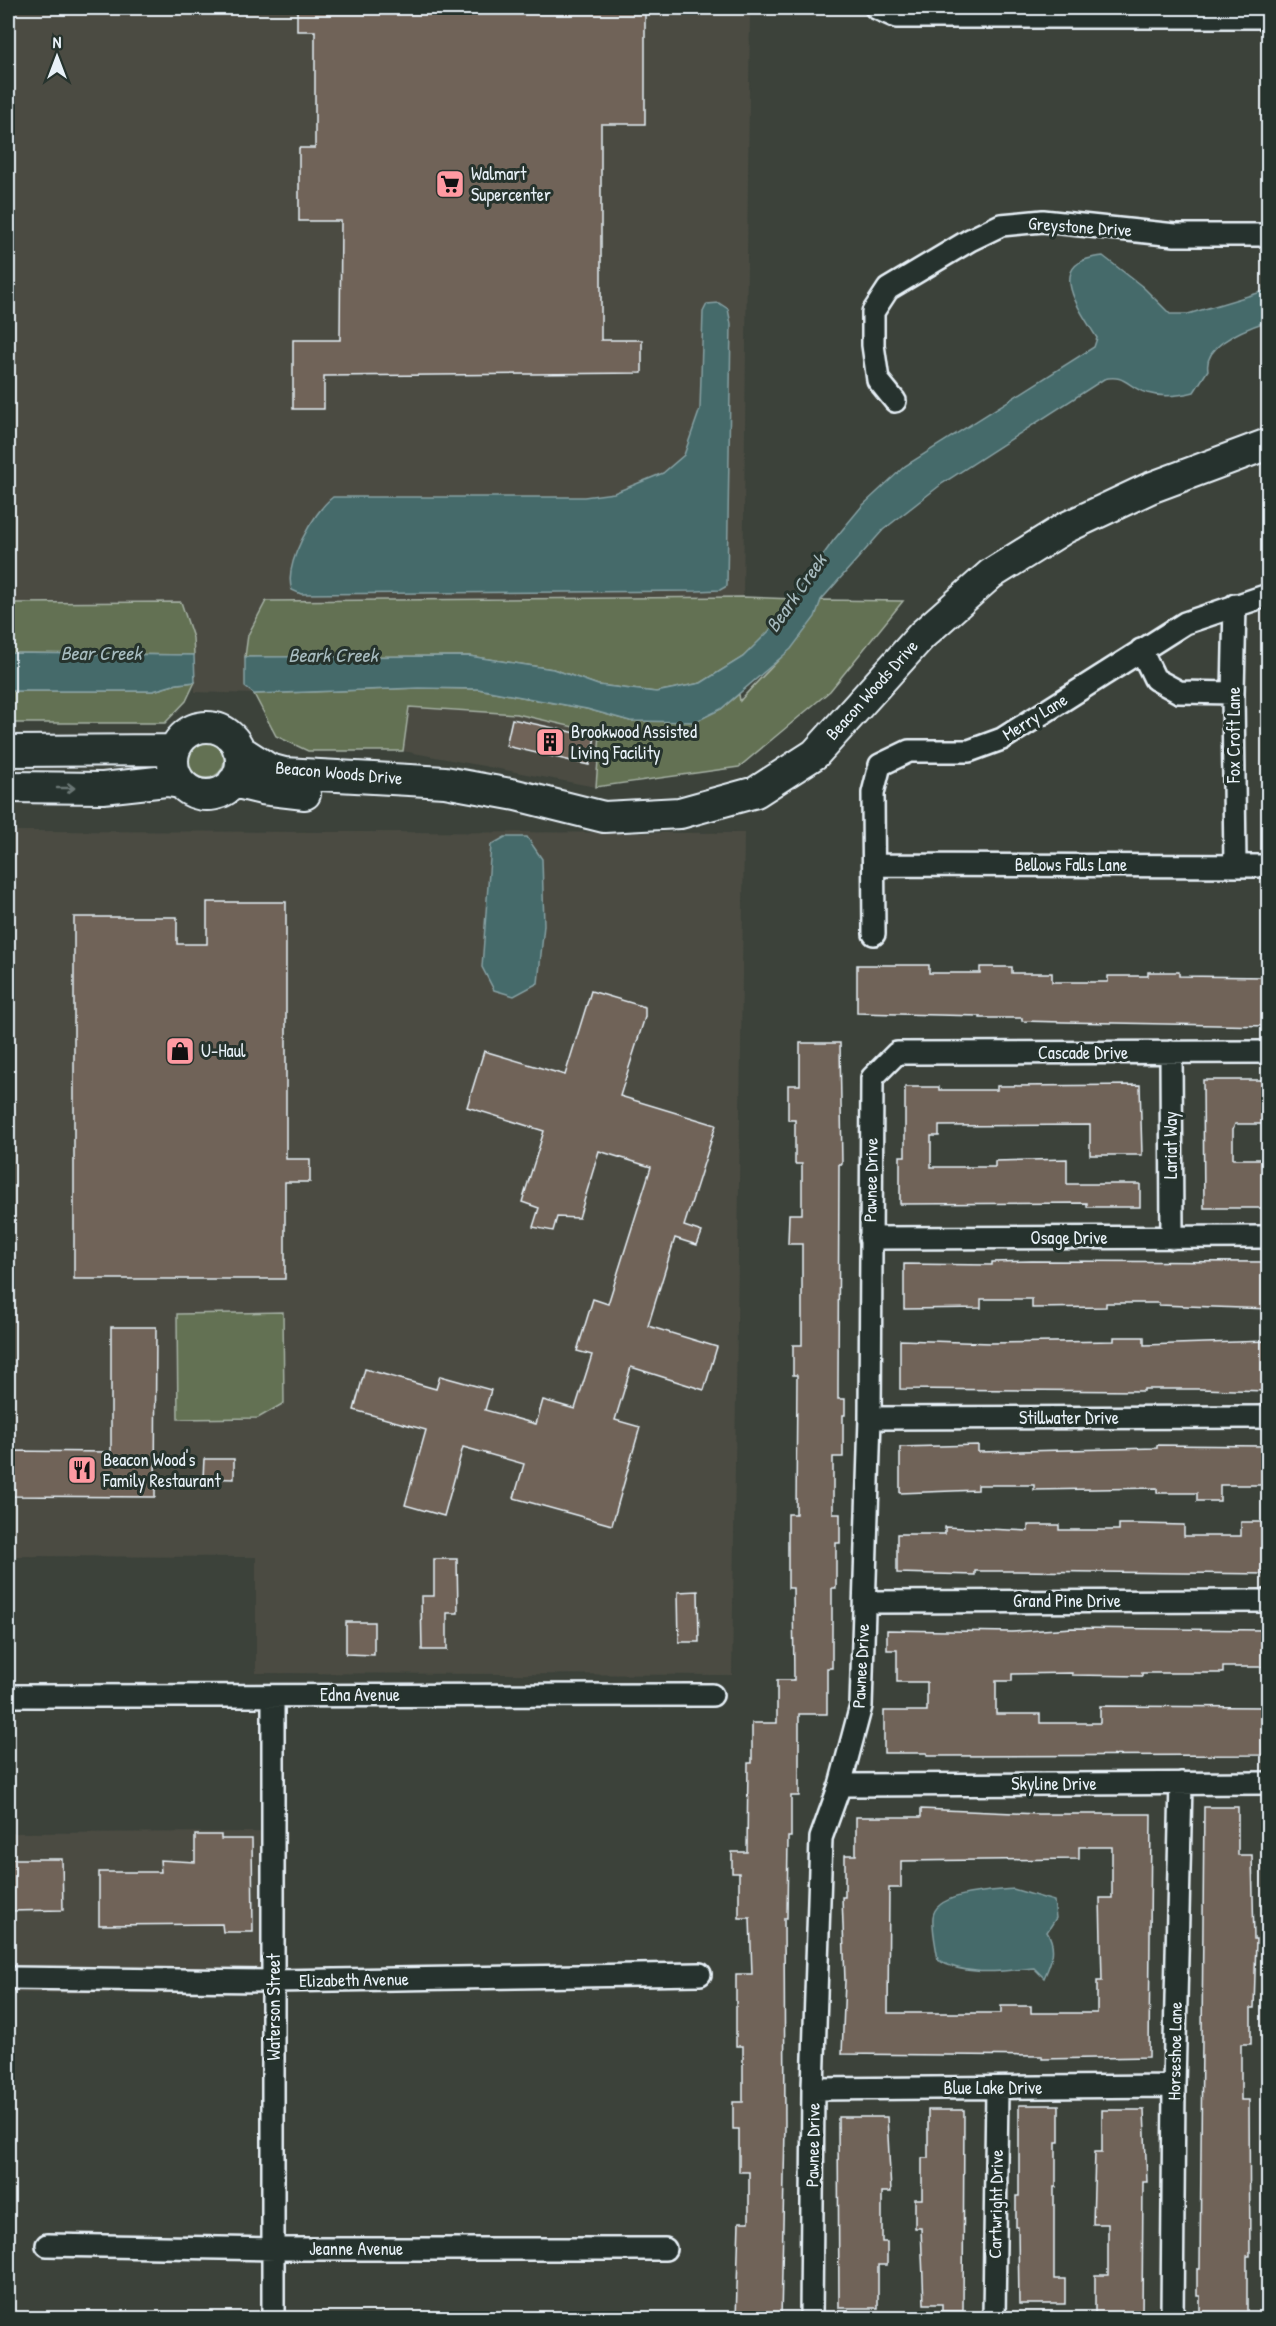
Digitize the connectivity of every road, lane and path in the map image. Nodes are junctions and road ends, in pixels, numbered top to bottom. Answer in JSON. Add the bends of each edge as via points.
{"nodes":[{"id":1,"x":876,"y":8,"type":"edge"},
{"id":2,"x":1069,"y":13,"type":"edge"},
{"id":3,"x":1269,"y":17,"type":"edge"},
{"id":4,"x":1269,"y":235,"type":"edge"},
{"id":5,"x":895,"y":401,"type":"dead end"},
{"id":6,"x":1269,"y":444,"type":"edge"},
{"id":7,"x":1269,"y":595,"type":"edge"},
{"id":8,"x":1235,"y":605,"type":"junction"},
{"id":9,"x":1141,"y":650,"type":"junction"},
{"id":10,"x":1233,"y":693,"type":"junction"},
{"id":11,"x":238,"y":749,"type":"junction"},
{"id":12,"x":174,"y":750,"type":"junction"},
{"id":13,"x":8,"y":751,"type":"edge"},
{"id":14,"x":233,"y":782,"type":"junction"},
{"id":15,"x":446,"y":782,"type":"junction"},
{"id":16,"x":181,"y":783,"type":"junction"},
{"id":17,"x":8,"y":787,"type":"edge"},
{"id":18,"x":874,"y":865,"type":"junction"},
{"id":19,"x":1235,"y":866,"type":"junction"},
{"id":20,"x":1269,"y":866,"type":"edge"},
{"id":21,"x":874,"y":934,"type":"dead end"},
{"id":22,"x":1171,"y":1052,"type":"junction"},
{"id":23,"x":1269,"y":1052,"type":"edge"},
{"id":24,"x":897,"y":1053,"type":"joint"},
{"id":25,"x":1269,"y":1237,"type":"edge"},
{"id":26,"x":870,"y":1238,"type":"junction"},
{"id":27,"x":1172,"y":1238,"type":"junction"},
{"id":28,"x":1269,"y":1417,"type":"edge"},
{"id":29,"x":870,"y":1418,"type":"junction"},
{"id":30,"x":1269,"y":1600,"type":"edge"},
{"id":31,"x":865,"y":1602,"type":"junction"},
{"id":32,"x":273,"y":1695,"type":"junction"},
{"id":33,"x":712,"y":1695,"type":"dead end"},
{"id":34,"x":8,"y":1696,"type":"edge"},
{"id":35,"x":1181,"y":1783,"type":"junction"},
{"id":36,"x":1269,"y":1783,"type":"edge"},
{"id":37,"x":840,"y":1785,"type":"junction"},
{"id":38,"x":700,"y":1974,"type":"dead end"},
{"id":39,"x":8,"y":1978,"type":"edge"},
{"id":40,"x":274,"y":1981,"type":"junction"},
{"id":41,"x":1174,"y":2086,"type":"junction"},
{"id":42,"x":813,"y":2089,"type":"junction"},
{"id":43,"x":997,"y":2089,"type":"junction"},
{"id":44,"x":47,"y":2245,"type":"dead end"},
{"id":45,"x":275,"y":2249,"type":"junction"},
{"id":46,"x":665,"y":2249,"type":"dead end"},
{"id":47,"x":273,"y":2319,"type":"edge"},
{"id":48,"x":811,"y":2319,"type":"edge"},
{"id":49,"x":994,"y":2319,"type":"edge"},
{"id":50,"x":1172,"y":2319,"type":"edge"}],
"edges":[{"from":1,"to":2,"type":"street","via":[[896,17]]},
{"from":2,"to":3,"type":"street"},
{"from":4,"to":5,"type":"street","name":"Greystone Drive","via":[[1175,235],[1043,221],[1001,225],[888,289],[873,312],[878,380]]},
{"from":6,"to":15,"type":"street","name":"Beacon Woods Drive","via":[[1150,488],[1065,528],[991,573],[922,635],[815,754],[756,792],[680,813],[604,817]]},
{"from":7,"to":8,"type":"street","name":"Merry Lane"},
{"from":8,"to":9,"type":"street","name":"Merry Lane","via":[[1185,623]]},
{"from":8,"to":10,"type":"street","name":"Fox Croft Lane"},
{"from":9,"to":10,"type":"street","via":[[1155,679],[1179,692]]},
{"from":9,"to":18,"type":"street","name":"Merry Lane","via":[[1002,739],[969,751],[909,752],[880,765],[873,794]]},
{"from":10,"to":19,"type":"street","name":"Fox Croft Lane"},
{"from":11,"to":12,"type":"street","name":"Beacon Woods Drive","via":[[227,735],[204,728],[187,734]]},
{"from":11,"to":14,"type":"street","via":[[241,763]]},
{"from":11,"to":15,"type":"street","name":"Beacon Woods Drive","via":[[252,760],[284,773]]},
{"from":12,"to":13,"type":"street"},
{"from":12,"to":16,"type":"street","via":[[174,771]]},
{"from":14,"to":15,"type":"street","name":"Beacon Woods Drive","via":[[299,794]]},
{"from":14,"to":16,"type":"street","via":[[216,794],[205,795]]},
{"from":17,"to":16,"type":"street","one_way":true,"via":[[103,788]]},
{"from":18,"to":19,"type":"street","name":"Bellows Falls Lane"},
{"from":18,"to":21,"type":"street","name":"Merry Lane"},
{"from":19,"to":20,"type":"street","name":"Bellows Falls Lane"},
{"from":22,"to":23,"type":"street","name":"Cascade Drive"},
{"from":22,"to":24,"type":"street","name":"Cascade Drive"},
{"from":22,"to":27,"type":"street","name":"Lariat Way"},
{"from":24,"to":26,"type":"street","name":"Pawnee Drive","via":[[872,1078]]},
{"from":25,"to":27,"type":"street","name":"Osage Drive"},
{"from":26,"to":27,"type":"street","name":"Osage Drive"},
{"from":26,"to":29,"type":"street","name":"Pawnee Drive"},
{"from":28,"to":29,"type":"street","name":"Stillwater Drive"},
{"from":29,"to":31,"type":"street","name":"Pawnee Drive"},
{"from":30,"to":31,"type":"street","name":"Grand Pine Drive"},
{"from":31,"to":37,"type":"street","name":"Pawnee Drive","via":[[861,1706]]},
{"from":32,"to":33,"type":"street","name":"Edna Avenue"},
{"from":32,"to":34,"type":"street","name":"Edna Avenue"},
{"from":32,"to":40,"type":"street","name":"Waterson Street"},
{"from":35,"to":36,"type":"street","name":"Skyline Drive"},
{"from":35,"to":37,"type":"street","name":"Skyline Drive"},
{"from":35,"to":41,"type":"street","name":"Horseshoe Lane"},
{"from":37,"to":42,"type":"street","name":"Pawnee Drive","via":[[821,1838]]},
{"from":38,"to":40,"type":"street","name":"Elizabeth Avenue"},
{"from":39,"to":40,"type":"street","name":"Elizabeth Avenue"},
{"from":40,"to":45,"type":"street","name":"Waterson Street"},
{"from":41,"to":43,"type":"street","name":"Blue Lake Drive"},
{"from":41,"to":50,"type":"street","name":"Horseshoe Lane"},
{"from":42,"to":43,"type":"street","name":"Blue Lake Drive"},
{"from":42,"to":48,"type":"street","name":"Pawnee Drive"},
{"from":43,"to":49,"type":"street","name":"Cartwright Drive"},
{"from":44,"to":45,"type":"street","name":"Jeanne Avenue"},
{"from":45,"to":46,"type":"street","name":"Jeanne Avenue"},
{"from":45,"to":47,"type":"street","name":"Waterson Street"}]}
